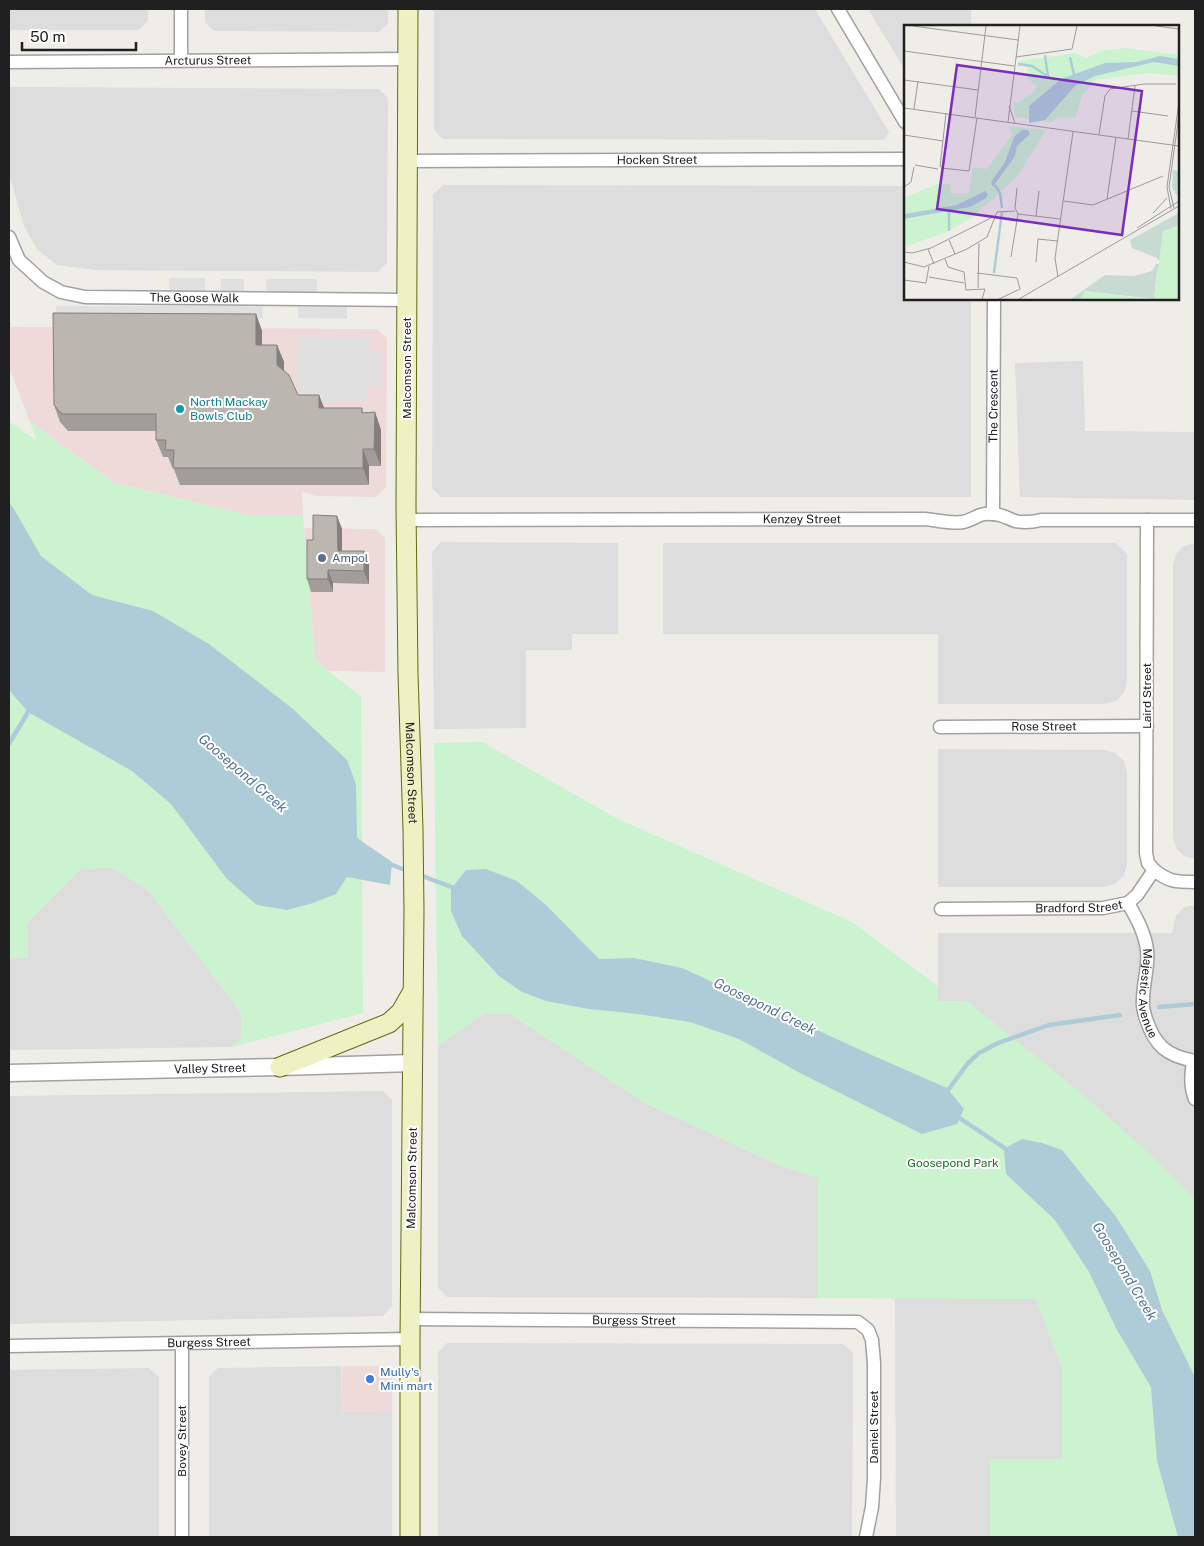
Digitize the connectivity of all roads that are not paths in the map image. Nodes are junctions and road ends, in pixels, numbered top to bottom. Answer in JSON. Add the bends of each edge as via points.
{"nodes":[{"id":1,"x":181,"y":9,"type":"edge"},
{"id":2,"x":408,"y":9,"type":"edge"},
{"id":3,"x":838,"y":9,"type":"edge"},
{"id":4,"x":408,"y":59,"type":"junction"},
{"id":5,"x":181,"y":60,"type":"junction"},
{"id":6,"x":9,"y":62,"type":"edge"},
{"id":7,"x":904,"y":120,"type":"edge"},
{"id":8,"x":904,"y":159,"type":"edge"},
{"id":9,"x":408,"y":161,"type":"junction"},
{"id":10,"x":9,"y":237,"type":"edge"},
{"id":11,"x":407,"y":300,"type":"junction"},
{"id":12,"x":994,"y":300,"type":"edge"},
{"id":13,"x":992,"y":514,"type":"junction"},
{"id":14,"x":406,"y":520,"type":"junction"},
{"id":15,"x":1147,"y":520,"type":"junction"},
{"id":16,"x":1195,"y":520,"type":"edge"},
{"id":17,"x":1146,"y":726,"type":"junction"},
{"id":18,"x":940,"y":727,"type":"dead end"},
{"id":19,"x":1154,"y":870,"type":"junction"},
{"id":20,"x":1195,"y":882,"type":"edge"},
{"id":21,"x":1128,"y":903,"type":"junction"},
{"id":22,"x":940,"y":910,"type":"dead end"},
{"id":23,"x":414,"y":992,"type":"junction"},
{"id":24,"x":1194,"y":1061,"type":"edge"},
{"id":25,"x":413,"y":1063,"type":"junction"},
{"id":26,"x":280,"y":1067,"type":"junction"},
{"id":27,"x":9,"y":1072,"type":"edge"},
{"id":28,"x":1195,"y":1099,"type":"edge"},
{"id":29,"x":410,"y":1319,"type":"junction"},
{"id":30,"x":858,"y":1322,"type":"joint"},
{"id":31,"x":410,"y":1339,"type":"junction"},
{"id":32,"x":182,"y":1344,"type":"junction"},
{"id":33,"x":9,"y":1346,"type":"edge"},
{"id":34,"x":182,"y":1537,"type":"edge"},
{"id":35,"x":410,"y":1537,"type":"edge"},
{"id":36,"x":866,"y":1537,"type":"edge"}],
"edges":[{"from":1,"to":5,"type":"street"},
{"from":2,"to":4,"type":"main road","name":"Malcomson Street"},
{"from":3,"to":7,"type":"street"},
{"from":4,"to":5,"type":"street","name":"Arcturus Street"},
{"from":4,"to":9,"type":"main road","name":"Malcomson Street"},
{"from":5,"to":6,"type":"street","name":"Arcturus Street"},
{"from":8,"to":9,"type":"street","name":"Hocken Street"},
{"from":9,"to":11,"type":"main road","name":"Malcomson Street"},
{"from":10,"to":11,"type":"street","name":"The Goose Walk","via":[[19,260],[42,282],[61,292],[85,298]]},
{"from":11,"to":14,"type":"main road","name":"Malcomson Street"},
{"from":12,"to":13,"type":"street","name":"The Crescent"},
{"from":13,"to":14,"type":"street","name":"Kenzey Street","via":[[975,516],[964,522],[924,519]]},
{"from":13,"to":15,"type":"street","name":"Kenzey Street","via":[[1030,522]]},
{"from":14,"to":23,"type":"main road","name":"Malcomson Street"},
{"from":15,"to":16,"type":"street","name":"Kenzey Street"},
{"from":15,"to":17,"type":"street","name":"Laird Street"},
{"from":17,"to":18,"type":"street","name":"Rose Street"},
{"from":17,"to":19,"type":"street","name":"Laird Street","via":[[1146,853]]},
{"from":19,"to":20,"type":"street","via":[[1164,878]]},
{"from":19,"to":21,"type":"street","name":"Bradford Street"},
{"from":21,"to":22,"type":"street","name":"Bradford Street","via":[[1080,909]]},
{"from":21,"to":24,"type":"street","name":"Majestic Avenue","via":[[1137,918],[1146,946],[1142,1001],[1151,1034],[1159,1045],[1176,1056]]},
{"from":23,"to":25,"type":"main road","name":"Malcomson Street"},
{"from":23,"to":26,"type":"main road","via":[[389,1023]]},
{"from":24,"to":28,"type":"street","via":[[1190,1081]]},
{"from":25,"to":26,"type":"street","name":"Valley Street"},
{"from":25,"to":29,"type":"main road","name":"Malcomson Street"},
{"from":26,"to":27,"type":"street","name":"Valley Street"},
{"from":29,"to":30,"type":"street","name":"Burgess Street"},
{"from":29,"to":31,"type":"main road","name":"Malcomson Street"},
{"from":30,"to":36,"type":"street","name":"Daniel Street","via":[[868,1330],[872,1340],[874,1363],[874,1478]]},
{"from":31,"to":32,"type":"street","name":"Burgess Street"},
{"from":31,"to":35,"type":"main road","name":"Malcomson Street"},
{"from":32,"to":33,"type":"street","name":"Burgess Street"},
{"from":32,"to":34,"type":"street","name":"Bovey Street"}]}
